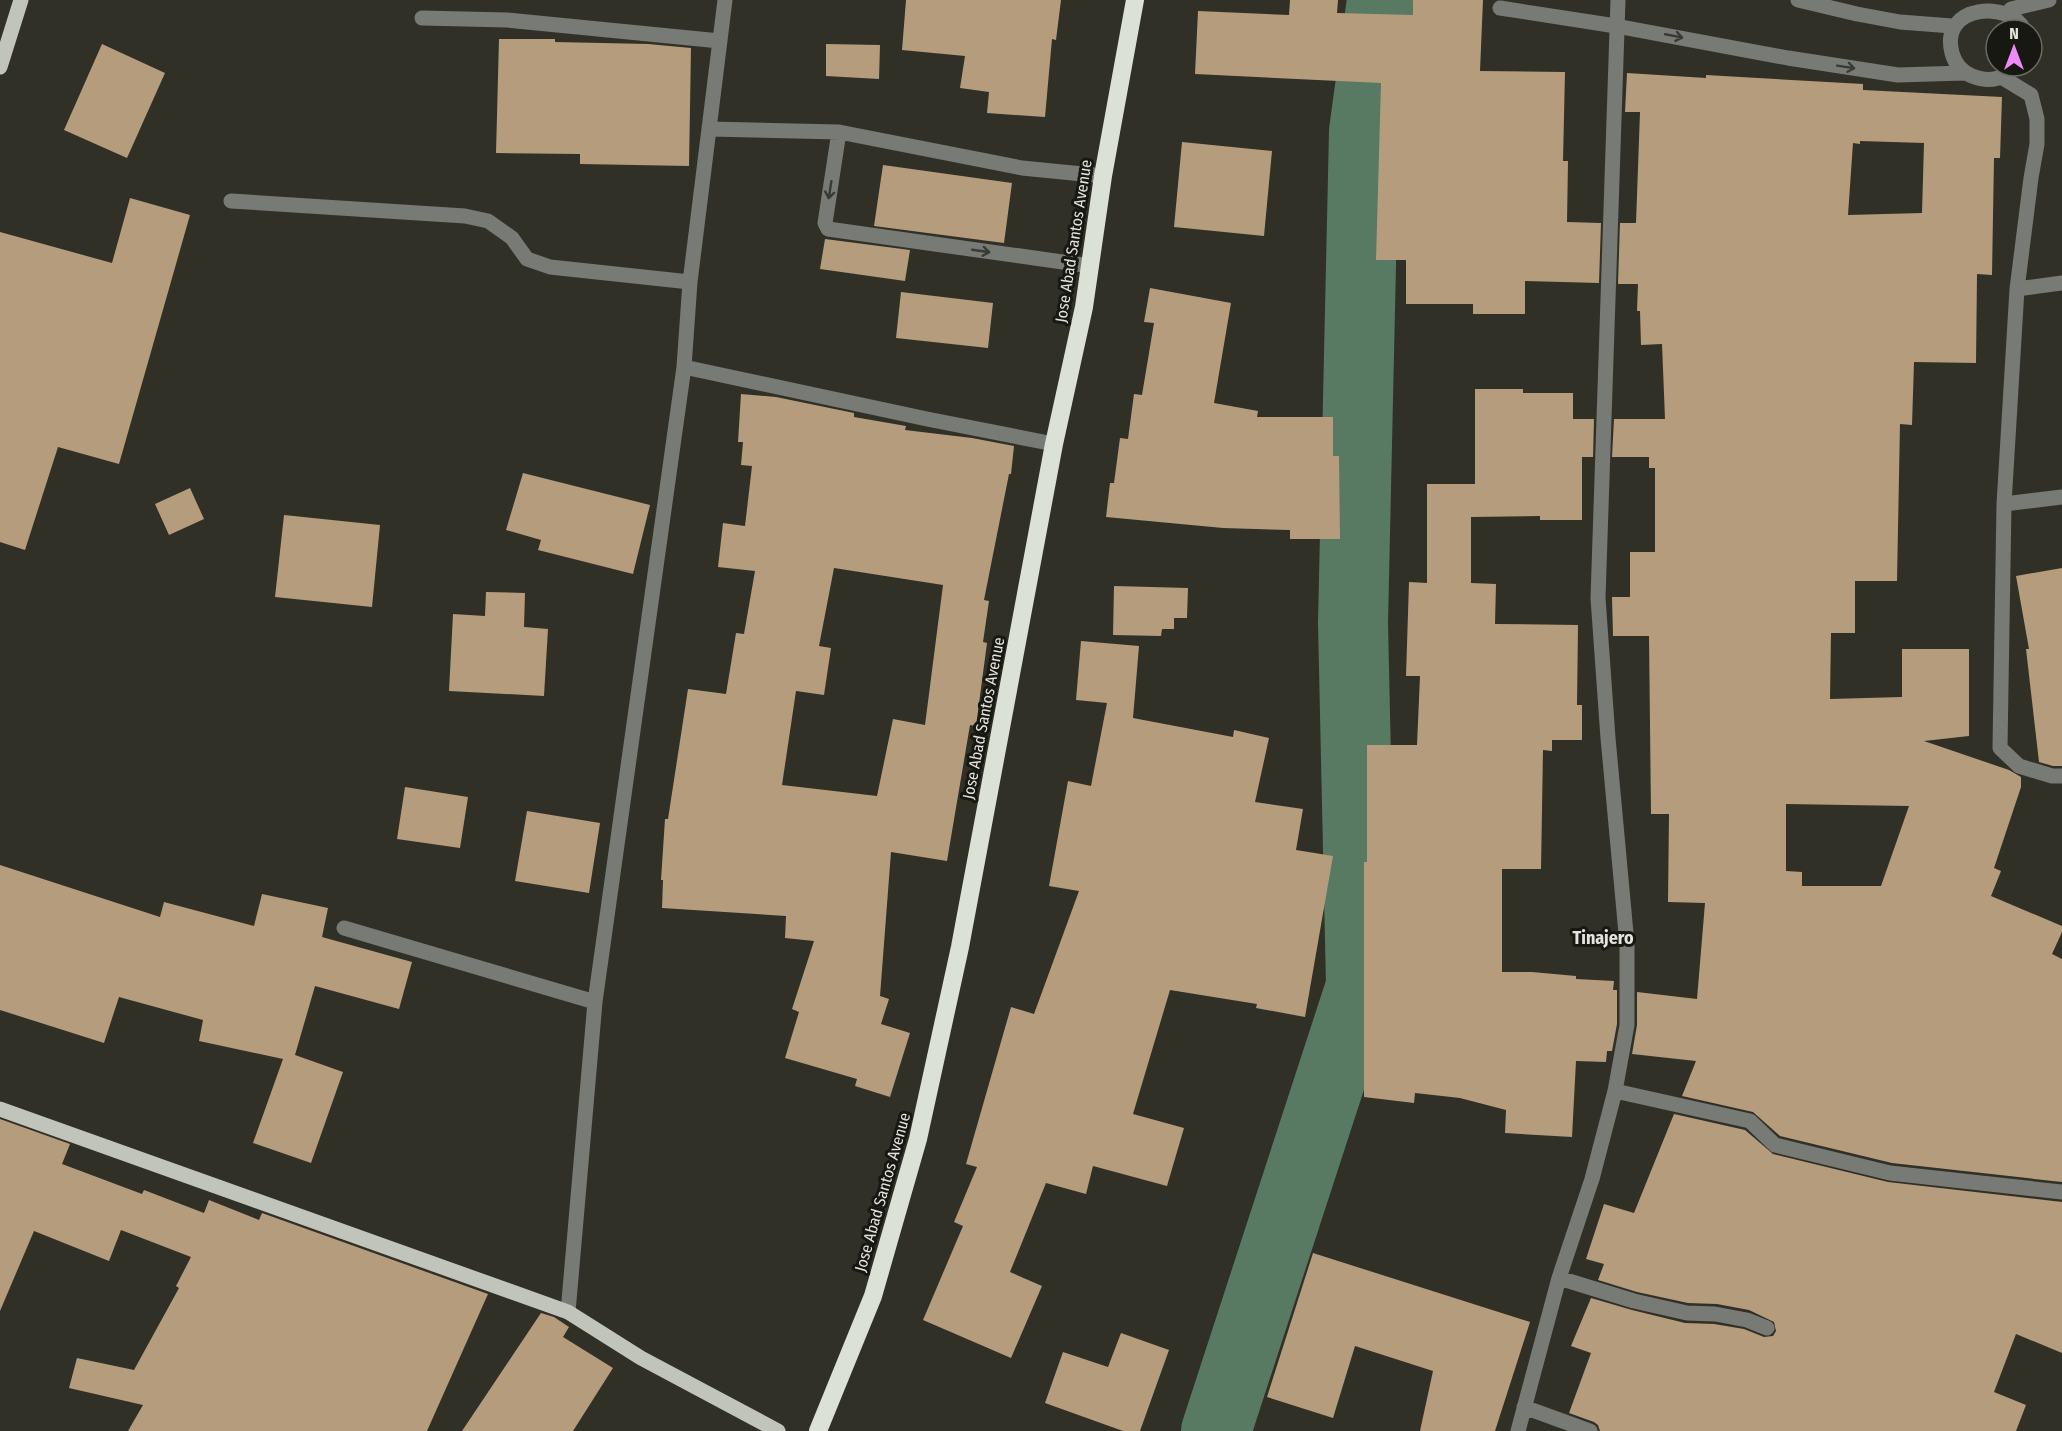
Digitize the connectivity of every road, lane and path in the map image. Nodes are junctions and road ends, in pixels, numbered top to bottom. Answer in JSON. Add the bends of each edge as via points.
{"nodes":[{"id":1,"x":21,"y":0,"type":"edge"},
{"id":2,"x":725,"y":0,"type":"edge"},
{"id":3,"x":1135,"y":0,"type":"edge"},
{"id":4,"x":1618,"y":0,"type":"edge"},
{"id":5,"x":1798,"y":0,"type":"edge"},
{"id":6,"x":2049,"y":0,"type":"edge"},
{"id":7,"x":1500,"y":8,"type":"dead end"},
{"id":8,"x":2011,"y":9,"type":"junction"},
{"id":9,"x":422,"y":18,"type":"dead end"},
{"id":10,"x":2017,"y":18,"type":"edge"},
{"id":11,"x":1616,"y":26,"type":"junction"},
{"id":12,"x":1952,"y":26,"type":"junction"},
{"id":13,"x":720,"y":41,"type":"junction"},
{"id":14,"x":0,"y":67,"type":"edge"},
{"id":15,"x":1964,"y":72,"type":"junction"},
{"id":16,"x":2003,"y":78,"type":"joint"},
{"id":17,"x":710,"y":129,"type":"junction"},
{"id":18,"x":839,"y":132,"type":"junction"},
{"id":19,"x":1103,"y":176,"type":"junction"},
{"id":20,"x":231,"y":201,"type":"dead end"},
{"id":21,"x":1091,"y":266,"type":"junction"},
{"id":22,"x":690,"y":282,"type":"junction"},
{"id":23,"x":2062,"y":283,"type":"edge"},
{"id":24,"x":2017,"y":289,"type":"junction"},
{"id":25,"x":684,"y":367,"type":"junction"},
{"id":26,"x":1054,"y":444,"type":"junction"},
{"id":27,"x":2062,"y":497,"type":"edge"},
{"id":28,"x":2004,"y":504,"type":"junction"},
{"id":29,"x":2062,"y":776,"type":"edge"},
{"id":30,"x":344,"y":928,"type":"dead end"},
{"id":31,"x":595,"y":1002,"type":"junction"},
{"id":32,"x":1615,"y":1091,"type":"junction"},
{"id":33,"x":0,"y":1109,"type":"edge"},
{"id":34,"x":2062,"y":1192,"type":"edge"},
{"id":35,"x":1559,"y":1278,"type":"junction"},
{"id":36,"x":568,"y":1312,"type":"junction"},
{"id":37,"x":1767,"y":1328,"type":"dead end"},
{"id":38,"x":1524,"y":1407,"type":"junction"},
{"id":39,"x":778,"y":1431,"type":"edge"},
{"id":40,"x":818,"y":1431,"type":"edge"},
{"id":41,"x":1518,"y":1431,"type":"edge"},
{"id":42,"x":1590,"y":1431,"type":"edge"}],
"edges":[{"from":1,"to":14,"type":"main road"},
{"from":2,"to":13,"type":"street"},
{"from":3,"to":19,"type":"highway","name":"Jose Abad Santos Avenue"},
{"from":4,"to":11,"type":"street"},
{"from":5,"to":12,"type":"street","via":[[1857,15]]},
{"from":6,"to":8,"type":"street"},
{"from":7,"to":11,"type":"street"},
{"from":8,"to":10,"type":"street"},
{"from":8,"to":12,"type":"street","via":[[1996,4],[1978,5],[1963,13]]},
{"from":9,"to":13,"type":"street","via":[[507,20]]},
{"from":11,"to":15,"type":"street","one_way":true,"via":[[1898,75]]},
{"from":11,"to":32,"type":"street","via":[[1598,598],[1627,944],[1627,1025]]},
{"from":12,"to":15,"type":"street","via":[[1949,43]]},
{"from":13,"to":17,"type":"street"},
{"from":15,"to":16,"type":"street","via":[[1983,80]]},
{"from":16,"to":24,"type":"street","via":[[2031,95],[2037,119]]},
{"from":17,"to":18,"type":"street"},
{"from":17,"to":22,"type":"street"},
{"from":18,"to":19,"type":"street","via":[[1022,168]]},
{"from":18,"to":21,"type":"street","one_way":true,"via":[[825,223],[828,229]]},
{"from":19,"to":21,"type":"highway","name":"Jose Abad Santos Avenue"},
{"from":20,"to":22,"type":"street","via":[[465,216],[488,221],[512,238],[527,259],[550,267]]},
{"from":21,"to":26,"type":"highway","name":"Jose Abad Santos Avenue"},
{"from":22,"to":25,"type":"street"},
{"from":23,"to":24,"type":"street"},
{"from":24,"to":28,"type":"street"},
{"from":25,"to":26,"type":"street"},
{"from":25,"to":31,"type":"street"},
{"from":26,"to":40,"type":"highway","name":"Jose Abad Santos Avenue","via":[[960,947],[918,1139],[873,1296]]},
{"from":27,"to":28,"type":"street"},
{"from":28,"to":29,"type":"street","via":[[2000,748],[2019,766]]},
{"from":30,"to":31,"type":"street"},
{"from":31,"to":36,"type":"street"},
{"from":32,"to":34,"type":"street","via":[[1749,1121],[1776,1145],[1890,1173]]},
{"from":32,"to":35,"type":"street","via":[[1592,1179]]},
{"from":33,"to":36,"type":"main road"},
{"from":35,"to":37,"type":"street","via":[[1634,1301],[1747,1320]]},
{"from":35,"to":38,"type":"street"},
{"from":36,"to":39,"type":"main road","via":[[641,1358]]},
{"from":38,"to":41,"type":"street"},
{"from":38,"to":42,"type":"street"}]}
